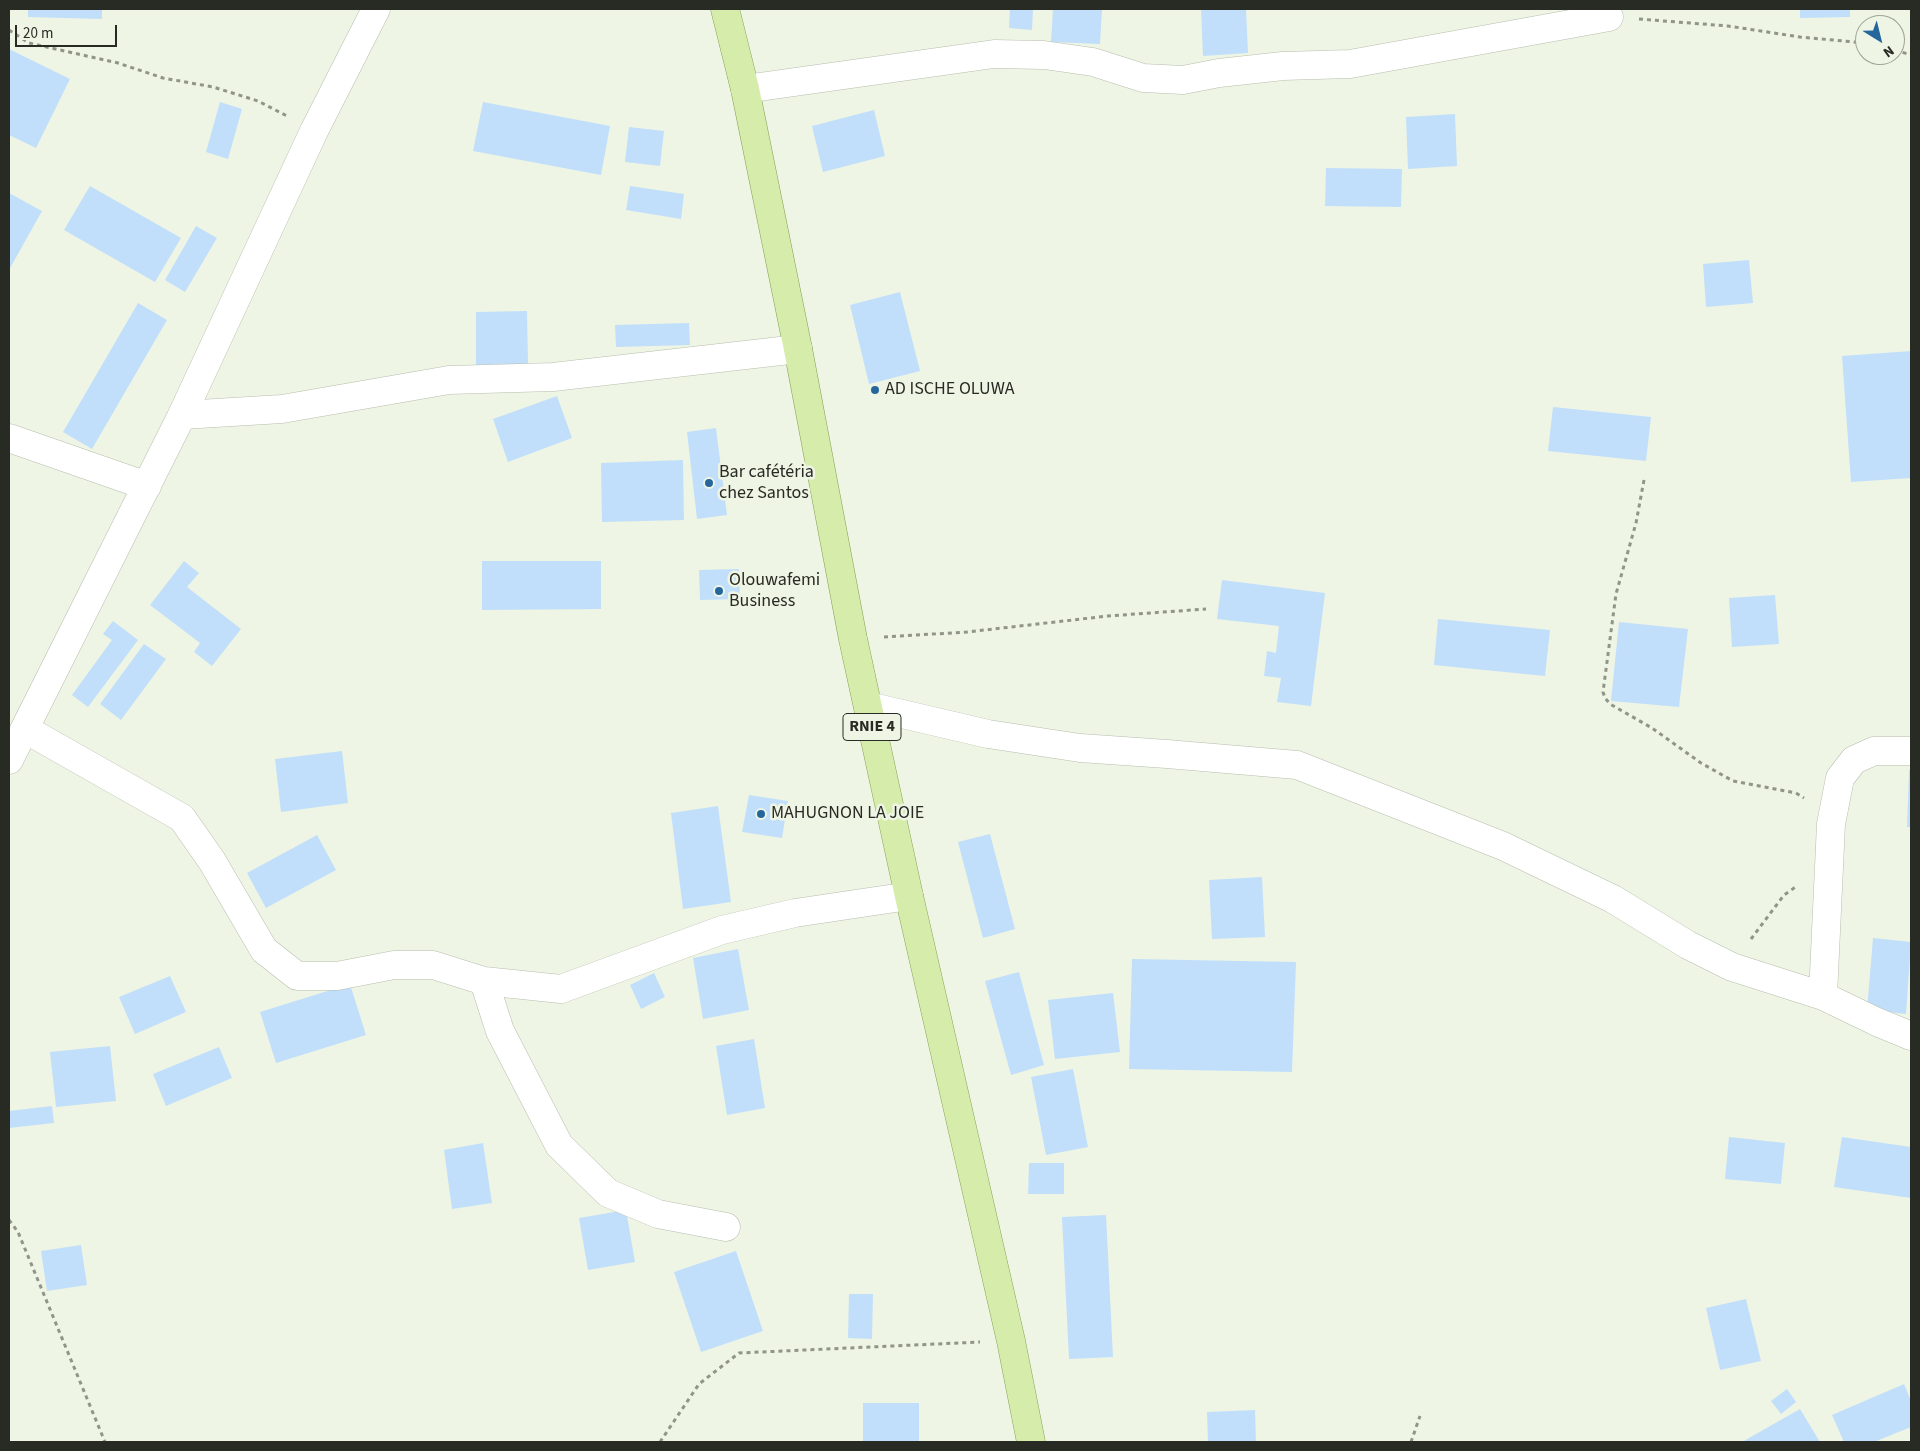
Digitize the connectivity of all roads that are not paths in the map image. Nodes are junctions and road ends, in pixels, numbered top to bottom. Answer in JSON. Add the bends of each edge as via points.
{"nodes":[{"id":1,"x":376,"y":9,"type":"edge"},
{"id":2,"x":725,"y":9,"type":"edge"},
{"id":3,"x":1609,"y":17,"type":"road end"},
{"id":4,"x":745,"y":89,"type":"junction"},
{"id":5,"x":798,"y":349,"type":"junction"},
{"id":6,"x":182,"y":415,"type":"junction"},
{"id":7,"x":9,"y":438,"type":"edge"},
{"id":8,"x":147,"y":486,"type":"junction"},
{"id":9,"x":868,"y":706,"type":"junction"},
{"id":10,"x":25,"y":729,"type":"junction"},
{"id":11,"x":1911,"y":751,"type":"edge"},
{"id":12,"x":9,"y":760,"type":"edge"},
{"id":13,"x":909,"y":896,"type":"junction"},
{"id":14,"x":484,"y":980,"type":"junction"},
{"id":15,"x":1823,"y":996,"type":"junction"},
{"id":16,"x":1911,"y":1036,"type":"edge"},
{"id":17,"x":726,"y":1227,"type":"dead end"},
{"id":18,"x":1030,"y":1442,"type":"edge"}],
"edges":[{"from":1,"to":6,"type":"street","via":[[314,131]]},
{"from":2,"to":4,"type":"main road","number":"RNIE 4"},
{"from":3,"to":4,"type":"street","via":[[1350,64],[1283,66],[1183,80],[1143,78],[1093,62],[994,54]]},
{"from":4,"to":5,"type":"main road","number":"RNIE 4"},
{"from":5,"to":6,"type":"street","via":[[553,377],[449,380],[282,409]]},
{"from":5,"to":9,"type":"main road","number":"RNIE 4"},
{"from":6,"to":8,"type":"street"},
{"from":7,"to":8,"type":"street"},
{"from":8,"to":10,"type":"street"},
{"from":9,"to":13,"type":"main road","number":"RNIE 4"},
{"from":9,"to":15,"type":"street","via":[[988,734],[1080,748],[1297,765],[1503,846],[1613,899],[1688,945],[1732,966]]},
{"from":10,"to":12,"type":"street"},
{"from":10,"to":14,"type":"street","via":[[182,818],[212,861],[264,950],[297,976],[337,976],[394,965],[432,965]]},
{"from":11,"to":15,"type":"street","via":[[1874,750],[1854,760],[1840,778],[1831,824]]},
{"from":13,"to":14,"type":"street","via":[[795,913],[722,930],[561,989]]},
{"from":13,"to":18,"type":"main road","number":"RNIE 4","via":[[1011,1341]]},
{"from":14,"to":17,"type":"street","via":[[500,1031],[559,1145],[608,1192],[658,1214]]},
{"from":15,"to":16,"type":"street"}]}
